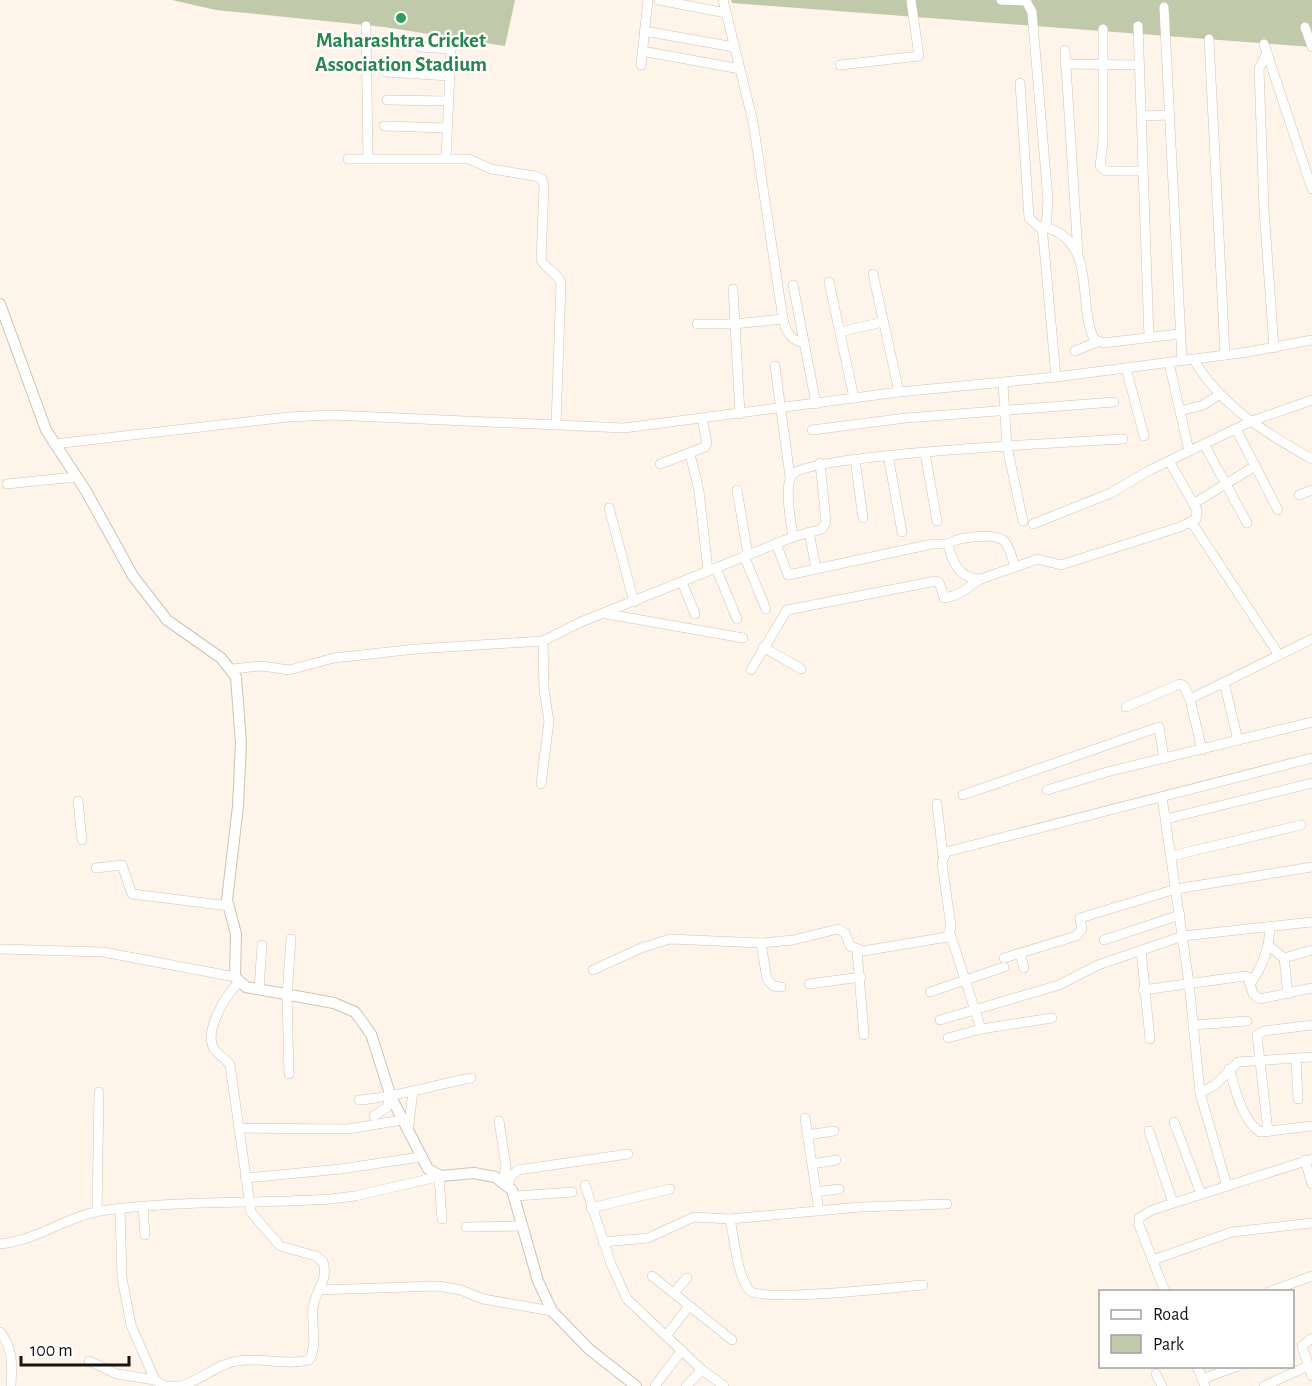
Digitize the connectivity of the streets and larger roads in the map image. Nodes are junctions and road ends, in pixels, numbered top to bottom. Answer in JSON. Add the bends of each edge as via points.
{"nodes":[{"id":1,"x":648,"y":0,"type":"edge"},
{"id":2,"x":659,"y":0,"type":"edge"},
{"id":3,"x":723,"y":0,"type":"edge"},
{"id":4,"x":910,"y":0,"type":"edge"},
{"id":5,"x":1001,"y":0,"type":"edge"},
{"id":6,"x":1164,"y":8,"type":"dead end"},
{"id":7,"x":726,"y":13,"type":"junction"},
{"id":8,"x":366,"y":26,"type":"dead end"},
{"id":9,"x":1138,"y":26,"type":"dead end"},
{"id":10,"x":1305,"y":27,"type":"dead end"},
{"id":11,"x":1103,"y":29,"type":"dead end"},
{"id":12,"x":644,"y":31,"type":"junction"},
{"id":13,"x":1209,"y":39,"type":"dead end"},
{"id":14,"x":420,"y":47,"type":"dead end"},
{"id":15,"x":734,"y":47,"type":"junction"},
{"id":16,"x":1312,"y":47,"type":"edge"},
{"id":17,"x":1065,"y":50,"type":"dead end"},
{"id":18,"x":642,"y":51,"type":"junction"},
{"id":19,"x":1065,"y":64,"type":"junction"},
{"id":20,"x":1103,"y":64,"type":"junction"},
{"id":21,"x":640,"y":65,"type":"dead end"},
{"id":22,"x":840,"y":65,"type":"dead end"},
{"id":23,"x":1139,"y":65,"type":"junction"},
{"id":24,"x":740,"y":69,"type":"junction"},
{"id":25,"x":386,"y":72,"type":"dead end"},
{"id":26,"x":450,"y":76,"type":"junction"},
{"id":27,"x":1020,"y":83,"type":"dead end"},
{"id":28,"x":387,"y":100,"type":"dead end"},
{"id":29,"x":449,"y":101,"type":"junction"},
{"id":30,"x":1141,"y":116,"type":"junction"},
{"id":31,"x":1169,"y":116,"type":"junction"},
{"id":32,"x":384,"y":126,"type":"dead end"},
{"id":33,"x":447,"y":128,"type":"junction"},
{"id":34,"x":446,"y":158,"type":"junction"},
{"id":35,"x":348,"y":159,"type":"dead end"},
{"id":36,"x":368,"y":159,"type":"junction"},
{"id":37,"x":1309,"y":167,"type":"edge"},
{"id":38,"x":1143,"y":171,"type":"junction"},
{"id":39,"x":1312,"y":189,"type":"edge"},
{"id":40,"x":1042,"y":227,"type":"junction"},
{"id":41,"x":1078,"y":257,"type":"junction"},
{"id":42,"x":873,"y":274,"type":"dead end"},
{"id":43,"x":829,"y":282,"type":"dead end"},
{"id":44,"x":793,"y":285,"type":"dead end"},
{"id":45,"x":733,"y":289,"type":"dead end"},
{"id":46,"x":0,"y":304,"type":"edge"},
{"id":47,"x":783,"y":319,"type":"junction"},
{"id":48,"x":884,"y":322,"type":"junction"},
{"id":49,"x":697,"y":324,"type":"dead end"},
{"id":50,"x":734,"y":324,"type":"junction"},
{"id":51,"x":840,"y":332,"type":"junction"},
{"id":52,"x":1179,"y":334,"type":"junction"},
{"id":53,"x":1149,"y":337,"type":"junction"},
{"id":54,"x":1312,"y":340,"type":"edge"},
{"id":55,"x":1098,"y":342,"type":"junction"},
{"id":56,"x":804,"y":343,"type":"junction"},
{"id":57,"x":1274,"y":348,"type":"junction"},
{"id":58,"x":1075,"y":351,"type":"dead end"},
{"id":59,"x":1225,"y":355,"type":"junction"},
{"id":60,"x":1194,"y":360,"type":"junction"},
{"id":61,"x":1182,"y":361,"type":"junction"},
{"id":62,"x":1169,"y":363,"type":"junction"},
{"id":63,"x":774,"y":366,"type":"dead end"},
{"id":64,"x":1126,"y":368,"type":"junction"},
{"id":65,"x":1056,"y":377,"type":"junction"},
{"id":66,"x":1003,"y":384,"type":"junction"},
{"id":67,"x":899,"y":392,"type":"junction"},
{"id":68,"x":1220,"y":395,"type":"junction"},
{"id":69,"x":854,"y":398,"type":"junction"},
{"id":70,"x":1312,"y":400,"type":"edge"},
{"id":71,"x":1114,"y":402,"type":"dead end"},
{"id":72,"x":816,"y":404,"type":"junction"},
{"id":73,"x":779,"y":409,"type":"junction"},
{"id":74,"x":1005,"y":411,"type":"junction"},
{"id":75,"x":1180,"y":411,"type":"junction"},
{"id":76,"x":740,"y":414,"type":"junction"},
{"id":77,"x":702,"y":420,"type":"junction"},
{"id":78,"x":1252,"y":421,"type":"junction"},
{"id":79,"x":556,"y":425,"type":"junction"},
{"id":80,"x":1236,"y":429,"type":"junction"},
{"id":81,"x":812,"y":430,"type":"dead end"},
{"id":82,"x":1144,"y":436,"type":"dead end"},
{"id":83,"x":1124,"y":439,"type":"dead end"},
{"id":84,"x":54,"y":444,"type":"junction"},
{"id":85,"x":1204,"y":444,"type":"junction"},
{"id":86,"x":1006,"y":447,"type":"junction"},
{"id":87,"x":1189,"y":451,"type":"junction"},
{"id":88,"x":925,"y":453,"type":"junction"},
{"id":89,"x":690,"y":454,"type":"junction"},
{"id":90,"x":888,"y":455,"type":"junction"},
{"id":91,"x":855,"y":459,"type":"junction"},
{"id":92,"x":1312,"y":459,"type":"edge"},
{"id":93,"x":1169,"y":461,"type":"junction"},
{"id":94,"x":820,"y":463,"type":"junction"},
{"id":95,"x":660,"y":464,"type":"dead end"},
{"id":96,"x":1255,"y":466,"type":"junction"},
{"id":97,"x":75,"y":477,"type":"junction"},
{"id":98,"x":790,"y":477,"type":"junction"},
{"id":99,"x":8,"y":484,"type":"dead end"},
{"id":100,"x":1226,"y":484,"type":"junction"},
{"id":101,"x":737,"y":490,"type":"dead end"},
{"id":102,"x":1312,"y":490,"type":"edge"},
{"id":103,"x":1299,"y":495,"type":"dead end"},
{"id":104,"x":1193,"y":504,"type":"junction"},
{"id":105,"x":609,"y":508,"type":"dead end"},
{"id":106,"x":1278,"y":510,"type":"dead end"},
{"id":107,"x":863,"y":518,"type":"dead end"},
{"id":108,"x":937,"y":521,"type":"dead end"},
{"id":109,"x":1023,"y":521,"type":"dead end"},
{"id":110,"x":1192,"y":523,"type":"junction"},
{"id":111,"x":1247,"y":523,"type":"dead end"},
{"id":112,"x":1033,"y":524,"type":"dead end"},
{"id":113,"x":809,"y":532,"type":"junction"},
{"id":114,"x":902,"y":532,"type":"dead end"},
{"id":115,"x":793,"y":537,"type":"junction"},
{"id":116,"x":776,"y":543,"type":"junction"},
{"id":117,"x":948,"y":544,"type":"junction"},
{"id":118,"x":746,"y":556,"type":"junction"},
{"id":119,"x":1015,"y":567,"type":"junction"},
{"id":120,"x":816,"y":568,"type":"junction"},
{"id":121,"x":712,"y":569,"type":"junction"},
{"id":122,"x":981,"y":579,"type":"junction"},
{"id":123,"x":682,"y":582,"type":"junction"},
{"id":124,"x":634,"y":602,"type":"junction"},
{"id":125,"x":766,"y":609,"type":"dead end"},
{"id":126,"x":607,"y":614,"type":"junction"},
{"id":127,"x":695,"y":614,"type":"dead end"},
{"id":128,"x":736,"y":619,"type":"dead end"},
{"id":129,"x":743,"y":638,"type":"dead end"},
{"id":130,"x":1312,"y":639,"type":"edge"},
{"id":131,"x":543,"y":640,"type":"junction"},
{"id":132,"x":763,"y":647,"type":"junction"},
{"id":133,"x":1279,"y":654,"type":"junction"},
{"id":134,"x":232,"y":669,"type":"junction"},
{"id":135,"x":801,"y":669,"type":"dead end"},
{"id":136,"x":751,"y":670,"type":"dead end"},
{"id":137,"x":1224,"y":682,"type":"junction"},
{"id":138,"x":1190,"y":699,"type":"junction"},
{"id":139,"x":1126,"y":707,"type":"dead end"},
{"id":140,"x":1312,"y":722,"type":"edge"},
{"id":141,"x":1238,"y":740,"type":"junction"},
{"id":142,"x":1202,"y":750,"type":"junction"},
{"id":143,"x":1312,"y":758,"type":"edge"},
{"id":144,"x":1164,"y":759,"type":"junction"},
{"id":145,"x":1312,"y":783,"type":"edge"},
{"id":146,"x":541,"y":784,"type":"dead end"},
{"id":147,"x":1047,"y":790,"type":"dead end"},
{"id":148,"x":963,"y":795,"type":"dead end"},
{"id":149,"x":1162,"y":797,"type":"junction"},
{"id":150,"x":78,"y":801,"type":"dead end"},
{"id":151,"x":937,"y":804,"type":"dead end"},
{"id":152,"x":1166,"y":819,"type":"junction"},
{"id":153,"x":1301,"y":825,"type":"dead end"},
{"id":154,"x":82,"y":840,"type":"dead end"},
{"id":155,"x":943,"y":856,"type":"junction"},
{"id":156,"x":1172,"y":856,"type":"junction"},
{"id":157,"x":1312,"y":867,"type":"edge"},
{"id":158,"x":96,"y":868,"type":"dead end"},
{"id":159,"x":1176,"y":889,"type":"junction"},
{"id":160,"x":229,"y":906,"type":"junction"},
{"id":161,"x":1180,"y":915,"type":"junction"},
{"id":162,"x":1312,"y":922,"type":"edge"},
{"id":163,"x":1270,"y":927,"type":"junction"},
{"id":164,"x":950,"y":933,"type":"junction"},
{"id":165,"x":1183,"y":936,"type":"junction"},
{"id":166,"x":291,"y":939,"type":"dead end"},
{"id":167,"x":1104,"y":940,"type":"dead end"},
{"id":168,"x":761,"y":943,"type":"junction"},
{"id":169,"x":262,"y":945,"type":"dead end"},
{"id":170,"x":1269,"y":946,"type":"junction"},
{"id":171,"x":0,"y":949,"type":"edge"},
{"id":172,"x":1141,"y":950,"type":"junction"},
{"id":173,"x":1312,"y":950,"type":"edge"},
{"id":174,"x":857,"y":951,"type":"junction"},
{"id":175,"x":1020,"y":953,"type":"junction"},
{"id":176,"x":1284,"y":958,"type":"junction"},
{"id":177,"x":1024,"y":968,"type":"dead end"},
{"id":178,"x":593,"y":970,"type":"dead end"},
{"id":179,"x":861,"y":977,"type":"junction"},
{"id":180,"x":237,"y":980,"type":"junction"},
{"id":181,"x":965,"y":980,"type":"junction"},
{"id":182,"x":1189,"y":983,"type":"junction"},
{"id":183,"x":1251,"y":983,"type":"junction"},
{"id":184,"x":809,"y":984,"type":"dead end"},
{"id":185,"x":781,"y":987,"type":"dead end"},
{"id":186,"x":259,"y":988,"type":"junction"},
{"id":187,"x":1312,"y":988,"type":"edge"},
{"id":188,"x":1143,"y":990,"type":"junction"},
{"id":189,"x":930,"y":992,"type":"dead end"},
{"id":190,"x":1288,"y":994,"type":"junction"},
{"id":191,"x":286,"y":995,"type":"junction"},
{"id":192,"x":975,"y":1010,"type":"junction"},
{"id":193,"x":1052,"y":1018,"type":"dead end"},
{"id":194,"x":940,"y":1020,"type":"dead end"},
{"id":195,"x":1247,"y":1021,"type":"dead end"},
{"id":196,"x":1193,"y":1025,"type":"junction"},
{"id":197,"x":1312,"y":1025,"type":"edge"},
{"id":198,"x":981,"y":1029,"type":"junction"},
{"id":199,"x":864,"y":1035,"type":"dead end"},
{"id":200,"x":948,"y":1038,"type":"dead end"},
{"id":201,"x":1150,"y":1039,"type":"dead end"},
{"id":202,"x":1312,"y":1057,"type":"edge"},
{"id":203,"x":1296,"y":1059,"type":"junction"},
{"id":204,"x":1260,"y":1060,"type":"junction"},
{"id":205,"x":1229,"y":1069,"type":"junction"},
{"id":206,"x":289,"y":1074,"type":"dead end"},
{"id":207,"x":471,"y":1078,"type":"dead end"},
{"id":208,"x":413,"y":1090,"type":"junction"},
{"id":209,"x":99,"y":1092,"type":"dead end"},
{"id":210,"x":1200,"y":1093,"type":"junction"},
{"id":211,"x":391,"y":1097,"type":"junction"},
{"id":212,"x":1298,"y":1099,"type":"dead end"},
{"id":213,"x":359,"y":1100,"type":"dead end"},
{"id":214,"x":374,"y":1116,"type":"dead end"},
{"id":215,"x":805,"y":1118,"type":"dead end"},
{"id":216,"x":402,"y":1120,"type":"junction"},
{"id":217,"x":499,"y":1120,"type":"dead end"},
{"id":218,"x":1174,"y":1122,"type":"dead end"},
{"id":219,"x":1312,"y":1126,"type":"edge"},
{"id":220,"x":238,"y":1128,"type":"junction"},
{"id":221,"x":834,"y":1131,"type":"dead end"},
{"id":222,"x":1149,"y":1131,"type":"dead end"},
{"id":223,"x":408,"y":1132,"type":"junction"},
{"id":224,"x":1268,"y":1132,"type":"junction"},
{"id":225,"x":807,"y":1135,"type":"junction"},
{"id":226,"x":628,"y":1154,"type":"dead end"},
{"id":227,"x":420,"y":1156,"type":"junction"},
{"id":228,"x":1308,"y":1159,"type":"edge"},
{"id":229,"x":836,"y":1160,"type":"dead end"},
{"id":230,"x":812,"y":1164,"type":"junction"},
{"id":231,"x":440,"y":1176,"type":"junction"},
{"id":232,"x":245,"y":1178,"type":"junction"},
{"id":233,"x":505,"y":1183,"type":"junction"},
{"id":234,"x":1312,"y":1184,"type":"edge"},
{"id":235,"x":585,"y":1185,"type":"dead end"},
{"id":236,"x":1227,"y":1186,"type":"junction"},
{"id":237,"x":839,"y":1189,"type":"dead end"},
{"id":238,"x":670,"y":1190,"type":"dead end"},
{"id":239,"x":572,"y":1192,"type":"dead end"},
{"id":240,"x":816,"y":1192,"type":"junction"},
{"id":241,"x":1201,"y":1194,"type":"junction"},
{"id":242,"x":516,"y":1196,"type":"junction"},
{"id":243,"x":248,"y":1203,"type":"junction"},
{"id":244,"x":1173,"y":1203,"type":"junction"},
{"id":245,"x":947,"y":1204,"type":"dead end"},
{"id":246,"x":143,"y":1206,"type":"junction"},
{"id":247,"x":591,"y":1208,"type":"junction"},
{"id":248,"x":120,"y":1209,"type":"junction"},
{"id":249,"x":819,"y":1211,"type":"junction"},
{"id":250,"x":97,"y":1212,"type":"junction"},
{"id":251,"x":442,"y":1219,"type":"dead end"},
{"id":252,"x":730,"y":1219,"type":"junction"},
{"id":253,"x":1312,"y":1223,"type":"edge"},
{"id":254,"x":524,"y":1226,"type":"junction"},
{"id":255,"x":466,"y":1227,"type":"dead end"},
{"id":256,"x":145,"y":1235,"type":"dead end"},
{"id":257,"x":603,"y":1242,"type":"junction"},
{"id":258,"x":0,"y":1244,"type":"edge"},
{"id":259,"x":1154,"y":1260,"type":"junction"},
{"id":260,"x":652,"y":1275,"type":"dead end"},
{"id":261,"x":1312,"y":1276,"type":"edge"},
{"id":262,"x":687,"y":1278,"type":"dead end"},
{"id":263,"x":923,"y":1285,"type":"dead end"},
{"id":264,"x":319,"y":1290,"type":"junction"},
{"id":265,"x":1164,"y":1290,"type":"edge"},
{"id":266,"x":1274,"y":1290,"type":"edge"},
{"id":267,"x":674,"y":1293,"type":"junction"},
{"id":268,"x":689,"y":1306,"type":"junction"},
{"id":269,"x":552,"y":1311,"type":"junction"},
{"id":270,"x":0,"y":1332,"type":"edge"},
{"id":271,"x":667,"y":1335,"type":"junction"},
{"id":272,"x":1312,"y":1338,"type":"edge"},
{"id":273,"x":732,"y":1340,"type":"dead end"},
{"id":274,"x":1297,"y":1348,"type":"edge"},
{"id":275,"x":682,"y":1350,"type":"junction"},
{"id":276,"x":89,"y":1361,"type":"dead end"},
{"id":277,"x":1234,"y":1368,"type":"edge"},
{"id":278,"x":702,"y":1370,"type":"junction"},
{"id":279,"x":1310,"y":1371,"type":"edge"},
{"id":280,"x":1156,"y":1374,"type":"dead end"},
{"id":281,"x":155,"y":1380,"type":"junction"},
{"id":282,"x":1203,"y":1382,"type":"edge"},
{"id":283,"x":11,"y":1386,"type":"edge"},
{"id":284,"x":179,"y":1386,"type":"edge"},
{"id":285,"x":636,"y":1386,"type":"edge"},
{"id":286,"x":655,"y":1386,"type":"edge"},
{"id":287,"x":686,"y":1386,"type":"edge"},
{"id":288,"x":724,"y":1386,"type":"edge"},
{"id":289,"x":1162,"y":1386,"type":"edge"},
{"id":290,"x":1264,"y":1386,"type":"edge"}],
"edges":[{"from":1,"to":12,"type":"street"},
{"from":2,"to":7,"type":"street"},
{"from":3,"to":7,"type":"street"},
{"from":4,"to":22,"type":"street","via":[[919,56]]},
{"from":5,"to":40,"type":"street","via":[[1026,1],[1032,12],[1048,200]]},
{"from":6,"to":31,"type":"street"},
{"from":7,"to":15,"type":"street"},
{"from":8,"to":36,"type":"street"},
{"from":9,"to":23,"type":"street"},
{"from":10,"to":16,"type":"street"},
{"from":11,"to":20,"type":"street"},
{"from":12,"to":15,"type":"street"},
{"from":12,"to":18,"type":"street"},
{"from":13,"to":59,"type":"street"},
{"from":14,"to":26,"type":"street","via":[[451,49]]},
{"from":15,"to":24,"type":"street"},
{"from":17,"to":19,"type":"street"},
{"from":18,"to":21,"type":"street"},
{"from":18,"to":24,"type":"street"},
{"from":19,"to":20,"type":"street"},
{"from":19,"to":41,"type":"street"},
{"from":20,"to":23,"type":"street"},
{"from":20,"to":38,"type":"street","via":[[1100,166],[1106,171]]},
{"from":23,"to":30,"type":"street"},
{"from":24,"to":47,"type":"street","via":[[758,148]]},
{"from":25,"to":26,"type":"street"},
{"from":26,"to":29,"type":"street"},
{"from":27,"to":40,"type":"street","via":[[1029,218]]},
{"from":28,"to":29,"type":"street"},
{"from":29,"to":33,"type":"street"},
{"from":30,"to":31,"type":"street"},
{"from":30,"to":38,"type":"street"},
{"from":31,"to":52,"type":"street"},
{"from":32,"to":33,"type":"street"},
{"from":33,"to":34,"type":"street"},
{"from":34,"to":36,"type":"street"},
{"from":34,"to":79,"type":"street","via":[[469,159],[491,169],[540,177],[544,183],[541,259],[561,283]]},
{"from":35,"to":36,"type":"street"},
{"from":37,"to":39,"type":"street"},
{"from":37,"to":57,"type":"street","via":[[1265,48],[1259,69]]},
{"from":38,"to":53,"type":"street"},
{"from":40,"to":41,"type":"street","via":[[1059,233]]},
{"from":40,"to":65,"type":"street"},
{"from":41,"to":55,"type":"street","via":[[1091,333]]},
{"from":42,"to":48,"type":"street"},
{"from":43,"to":51,"type":"street"},
{"from":44,"to":56,"type":"street"},
{"from":45,"to":50,"type":"street"},
{"from":46,"to":84,"type":"street","via":[[29,390]]},
{"from":47,"to":50,"type":"street"},
{"from":47,"to":56,"type":"street","via":[[790,335]]},
{"from":48,"to":51,"type":"street"},
{"from":48,"to":67,"type":"street"},
{"from":49,"to":50,"type":"street"},
{"from":50,"to":76,"type":"street"},
{"from":51,"to":69,"type":"street"},
{"from":52,"to":53,"type":"street"},
{"from":52,"to":61,"type":"street"},
{"from":53,"to":55,"type":"street"},
{"from":54,"to":57,"type":"street"},
{"from":55,"to":58,"type":"street"},
{"from":56,"to":72,"type":"street"},
{"from":57,"to":59,"type":"street"},
{"from":59,"to":60,"type":"street"},
{"from":60,"to":61,"type":"street"},
{"from":60,"to":68,"type":"street"},
{"from":61,"to":62,"type":"street"},
{"from":62,"to":64,"type":"street"},
{"from":62,"to":75,"type":"street"},
{"from":63,"to":73,"type":"street"},
{"from":64,"to":65,"type":"street"},
{"from":64,"to":82,"type":"street"},
{"from":65,"to":66,"type":"street"},
{"from":66,"to":67,"type":"street"},
{"from":66,"to":74,"type":"street"},
{"from":67,"to":69,"type":"street"},
{"from":68,"to":75,"type":"street"},
{"from":68,"to":78,"type":"street"},
{"from":69,"to":72,"type":"street"},
{"from":70,"to":78,"type":"street"},
{"from":71,"to":74,"type":"street"},
{"from":72,"to":73,"type":"street"},
{"from":73,"to":76,"type":"street"},
{"from":73,"to":98,"type":"street"},
{"from":74,"to":81,"type":"street"},
{"from":74,"to":86,"type":"street"},
{"from":75,"to":87,"type":"street"},
{"from":76,"to":77,"type":"street"},
{"from":77,"to":79,"type":"street","via":[[624,428]]},
{"from":77,"to":89,"type":"street","via":[[707,443]]},
{"from":78,"to":80,"type":"street"},
{"from":78,"to":92,"type":"street"},
{"from":79,"to":84,"type":"street","via":[[332,415]]},
{"from":80,"to":85,"type":"street"},
{"from":80,"to":96,"type":"street"},
{"from":83,"to":86,"type":"street"},
{"from":84,"to":97,"type":"street"},
{"from":85,"to":87,"type":"street"},
{"from":85,"to":100,"type":"street"},
{"from":86,"to":88,"type":"street"},
{"from":86,"to":109,"type":"street"},
{"from":87,"to":93,"type":"street"},
{"from":88,"to":90,"type":"street"},
{"from":88,"to":108,"type":"street"},
{"from":89,"to":95,"type":"street"},
{"from":89,"to":121,"type":"street"},
{"from":90,"to":91,"type":"street"},
{"from":90,"to":114,"type":"street"},
{"from":91,"to":94,"type":"street"},
{"from":91,"to":107,"type":"street"},
{"from":93,"to":104,"type":"street"},
{"from":93,"to":112,"type":"street","via":[[1111,493]]},
{"from":94,"to":98,"type":"street","via":[[800,468]]},
{"from":94,"to":113,"type":"street","via":[[826,522],[822,529]]},
{"from":96,"to":100,"type":"street"},
{"from":96,"to":106,"type":"street"},
{"from":97,"to":99,"type":"street"},
{"from":97,"to":134,"type":"street","via":[[133,576],[160,612]]},
{"from":98,"to":115,"type":"street"},
{"from":100,"to":104,"type":"street"},
{"from":100,"to":111,"type":"street"},
{"from":101,"to":118,"type":"street"},
{"from":102,"to":103,"type":"street"},
{"from":104,"to":110,"type":"street","via":[[1198,515]]},
{"from":105,"to":124,"type":"street"},
{"from":110,"to":119,"type":"street","via":[[1060,565],[1038,559]]},
{"from":110,"to":133,"type":"street"},
{"from":113,"to":115,"type":"street"},
{"from":113,"to":120,"type":"street"},
{"from":115,"to":116,"type":"street"},
{"from":116,"to":118,"type":"street"},
{"from":116,"to":120,"type":"street","via":[[788,575]]},
{"from":117,"to":119,"type":"street","via":[[961,538],[996,537],[1006,544]]},
{"from":117,"to":120,"type":"street"},
{"from":117,"to":122,"type":"street","via":[[957,568],[973,579]]},
{"from":118,"to":121,"type":"street"},
{"from":118,"to":125,"type":"street"},
{"from":119,"to":122,"type":"street"},
{"from":121,"to":123,"type":"street"},
{"from":121,"to":128,"type":"street"},
{"from":122,"to":132,"type":"street","via":[[965,592],[944,598],[936,581],[794,608],[783,614]]},
{"from":123,"to":124,"type":"street"},
{"from":123,"to":127,"type":"street"},
{"from":124,"to":126,"type":"street"},
{"from":126,"to":129,"type":"street"},
{"from":126,"to":131,"type":"street"},
{"from":130,"to":133,"type":"street"},
{"from":131,"to":134,"type":"street","via":[[346,657],[289,670],[262,666]]},
{"from":131,"to":146,"type":"street","via":[[549,721]]},
{"from":132,"to":135,"type":"street"},
{"from":132,"to":136,"type":"street"},
{"from":133,"to":137,"type":"street"},
{"from":134,"to":160,"type":"street","via":[[238,688],[241,743]]},
{"from":137,"to":138,"type":"street"},
{"from":137,"to":141,"type":"street"},
{"from":138,"to":139,"type":"street","via":[[1180,684]]},
{"from":138,"to":142,"type":"street"},
{"from":140,"to":141,"type":"street"},
{"from":141,"to":142,"type":"street"},
{"from":142,"to":144,"type":"street"},
{"from":143,"to":149,"type":"street"},
{"from":144,"to":147,"type":"street"},
{"from":144,"to":148,"type":"street","via":[[1159,727]]},
{"from":145,"to":152,"type":"street"},
{"from":149,"to":152,"type":"street"},
{"from":149,"to":155,"type":"street","via":[[951,849]]},
{"from":150,"to":154,"type":"street"},
{"from":151,"to":155,"type":"street"},
{"from":152,"to":156,"type":"street"},
{"from":153,"to":156,"type":"street"},
{"from":155,"to":164,"type":"street"},
{"from":156,"to":159,"type":"street"},
{"from":157,"to":159,"type":"street"},
{"from":158,"to":160,"type":"street","via":[[122,865],[132,894]]},
{"from":159,"to":161,"type":"street"},
{"from":159,"to":175,"type":"street","via":[[1080,918],[1082,929],[1076,936]]},
{"from":160,"to":180,"type":"street","via":[[236,934]]},
{"from":161,"to":165,"type":"street"},
{"from":161,"to":167,"type":"street"},
{"from":162,"to":163,"type":"street"},
{"from":163,"to":165,"type":"street"},
{"from":163,"to":170,"type":"street"},
{"from":164,"to":174,"type":"street","via":[[947,937]]},
{"from":164,"to":181,"type":"street"},
{"from":165,"to":172,"type":"street"},
{"from":165,"to":182,"type":"street"},
{"from":166,"to":191,"type":"street"},
{"from":168,"to":174,"type":"street","via":[[838,929]]},
{"from":168,"to":178,"type":"street","via":[[670,939]]},
{"from":168,"to":185,"type":"street","via":[[766,979]]},
{"from":169,"to":186,"type":"street"},
{"from":170,"to":176,"type":"street"},
{"from":170,"to":183,"type":"street"},
{"from":171,"to":180,"type":"street","via":[[103,952]]},
{"from":172,"to":188,"type":"street"},
{"from":172,"to":192,"type":"street","via":[[1098,965],[1059,985]]},
{"from":173,"to":176,"type":"street"},
{"from":174,"to":179,"type":"street"},
{"from":175,"to":177,"type":"street"},
{"from":175,"to":181,"type":"street"},
{"from":176,"to":190,"type":"street"},
{"from":179,"to":184,"type":"street"},
{"from":179,"to":199,"type":"street"},
{"from":180,"to":186,"type":"street","via":[[246,987]]},
{"from":180,"to":220,"type":"street","via":[[213,1025],[212,1042],[214,1050],[230,1065]]},
{"from":181,"to":189,"type":"street"},
{"from":181,"to":192,"type":"street"},
{"from":182,"to":183,"type":"street","via":[[1245,976]]},
{"from":182,"to":188,"type":"street"},
{"from":182,"to":196,"type":"street"},
{"from":183,"to":190,"type":"street","via":[[1252,994],[1260,999]]},
{"from":186,"to":191,"type":"street"},
{"from":187,"to":190,"type":"street"},
{"from":188,"to":201,"type":"street"},
{"from":191,"to":206,"type":"street"},
{"from":191,"to":211,"type":"street","via":[[334,1003],[355,1012],[371,1034]]},
{"from":192,"to":194,"type":"street"},
{"from":192,"to":198,"type":"street"},
{"from":193,"to":198,"type":"street"},
{"from":195,"to":196,"type":"street"},
{"from":196,"to":210,"type":"street"},
{"from":197,"to":204,"type":"street","via":[[1259,1032],[1256,1039]]},
{"from":198,"to":200,"type":"street"},
{"from":202,"to":203,"type":"street"},
{"from":203,"to":204,"type":"street"},
{"from":203,"to":212,"type":"street"},
{"from":204,"to":205,"type":"street","via":[[1238,1062]]},
{"from":204,"to":224,"type":"street"},
{"from":205,"to":210,"type":"street","via":[[1215,1085]]},
{"from":205,"to":224,"type":"street","via":[[1254,1128]]},
{"from":207,"to":208,"type":"street"},
{"from":208,"to":211,"type":"street"},
{"from":208,"to":223,"type":"street"},
{"from":209,"to":250,"type":"street"},
{"from":210,"to":236,"type":"street"},
{"from":211,"to":213,"type":"street"},
{"from":211,"to":214,"type":"street","via":[[387,1107]]},
{"from":211,"to":216,"type":"street"},
{"from":215,"to":225,"type":"street"},
{"from":216,"to":220,"type":"street","via":[[348,1129]]},
{"from":216,"to":223,"type":"street"},
{"from":217,"to":233,"type":"street"},
{"from":218,"to":241,"type":"street"},
{"from":219,"to":224,"type":"street"},
{"from":220,"to":232,"type":"street"},
{"from":221,"to":225,"type":"street"},
{"from":222,"to":244,"type":"street"},
{"from":223,"to":227,"type":"street"},
{"from":225,"to":230,"type":"street"},
{"from":226,"to":233,"type":"street","via":[[518,1170]]},
{"from":227,"to":231,"type":"street","via":[[428,1169]]},
{"from":227,"to":232,"type":"street","via":[[341,1169]]},
{"from":228,"to":234,"type":"street"},
{"from":228,"to":236,"type":"street"},
{"from":229,"to":230,"type":"street"},
{"from":230,"to":240,"type":"street"},
{"from":231,"to":233,"type":"street","via":[[474,1173]]},
{"from":231,"to":243,"type":"street","via":[[355,1196]]},
{"from":231,"to":251,"type":"street"},
{"from":232,"to":243,"type":"street"},
{"from":233,"to":242,"type":"street"},
{"from":235,"to":247,"type":"street"},
{"from":236,"to":241,"type":"street"},
{"from":237,"to":240,"type":"street"},
{"from":238,"to":247,"type":"street"},
{"from":239,"to":242,"type":"street"},
{"from":240,"to":249,"type":"street"},
{"from":241,"to":244,"type":"street"},
{"from":242,"to":254,"type":"street"},
{"from":243,"to":246,"type":"street"},
{"from":243,"to":264,"type":"street","via":[[254,1218],[280,1246],[316,1256],[323,1262],[325,1278]]},
{"from":244,"to":259,"type":"street","via":[[1139,1218]]},
{"from":245,"to":249,"type":"street"},
{"from":246,"to":248,"type":"street"},
{"from":246,"to":256,"type":"street"},
{"from":247,"to":257,"type":"street"},
{"from":248,"to":250,"type":"street"},
{"from":248,"to":281,"type":"street","via":[[125,1302],[134,1335]]},
{"from":249,"to":252,"type":"street"},
{"from":250,"to":258,"type":"street","via":[[35,1238]]},
{"from":252,"to":257,"type":"street","via":[[694,1218],[648,1238]]},
{"from":252,"to":263,"type":"street","via":[[741,1270],[754,1294],[787,1296]]},
{"from":253,"to":259,"type":"street","via":[[1232,1232]]},
{"from":254,"to":255,"type":"street"},
{"from":254,"to":269,"type":"street","via":[[538,1281]]},
{"from":257,"to":271,"type":"street","via":[[627,1299]]},
{"from":259,"to":265,"type":"street"},
{"from":260,"to":267,"type":"street"},
{"from":261,"to":266,"type":"street"},
{"from":262,"to":267,"type":"street"},
{"from":264,"to":269,"type":"street","via":[[444,1287],[483,1299]]},
{"from":264,"to":284,"type":"street","via":[[313,1306],[313,1349],[309,1360],[235,1361]]},
{"from":267,"to":268,"type":"street"},
{"from":268,"to":271,"type":"street"},
{"from":268,"to":273,"type":"street"},
{"from":269,"to":285,"type":"street","via":[[590,1350]]},
{"from":270,"to":283,"type":"street","via":[[13,1358]]},
{"from":271,"to":275,"type":"street"},
{"from":272,"to":274,"type":"street"},
{"from":274,"to":279,"type":"street"},
{"from":275,"to":278,"type":"street"},
{"from":275,"to":286,"type":"street"},
{"from":276,"to":281,"type":"street","via":[[117,1374]]},
{"from":277,"to":282,"type":"street"},
{"from":278,"to":287,"type":"street"},
{"from":278,"to":288,"type":"street"},
{"from":279,"to":290,"type":"street"},
{"from":280,"to":289,"type":"street"},
{"from":281,"to":284,"type":"street","via":[[165,1386]]}]}
